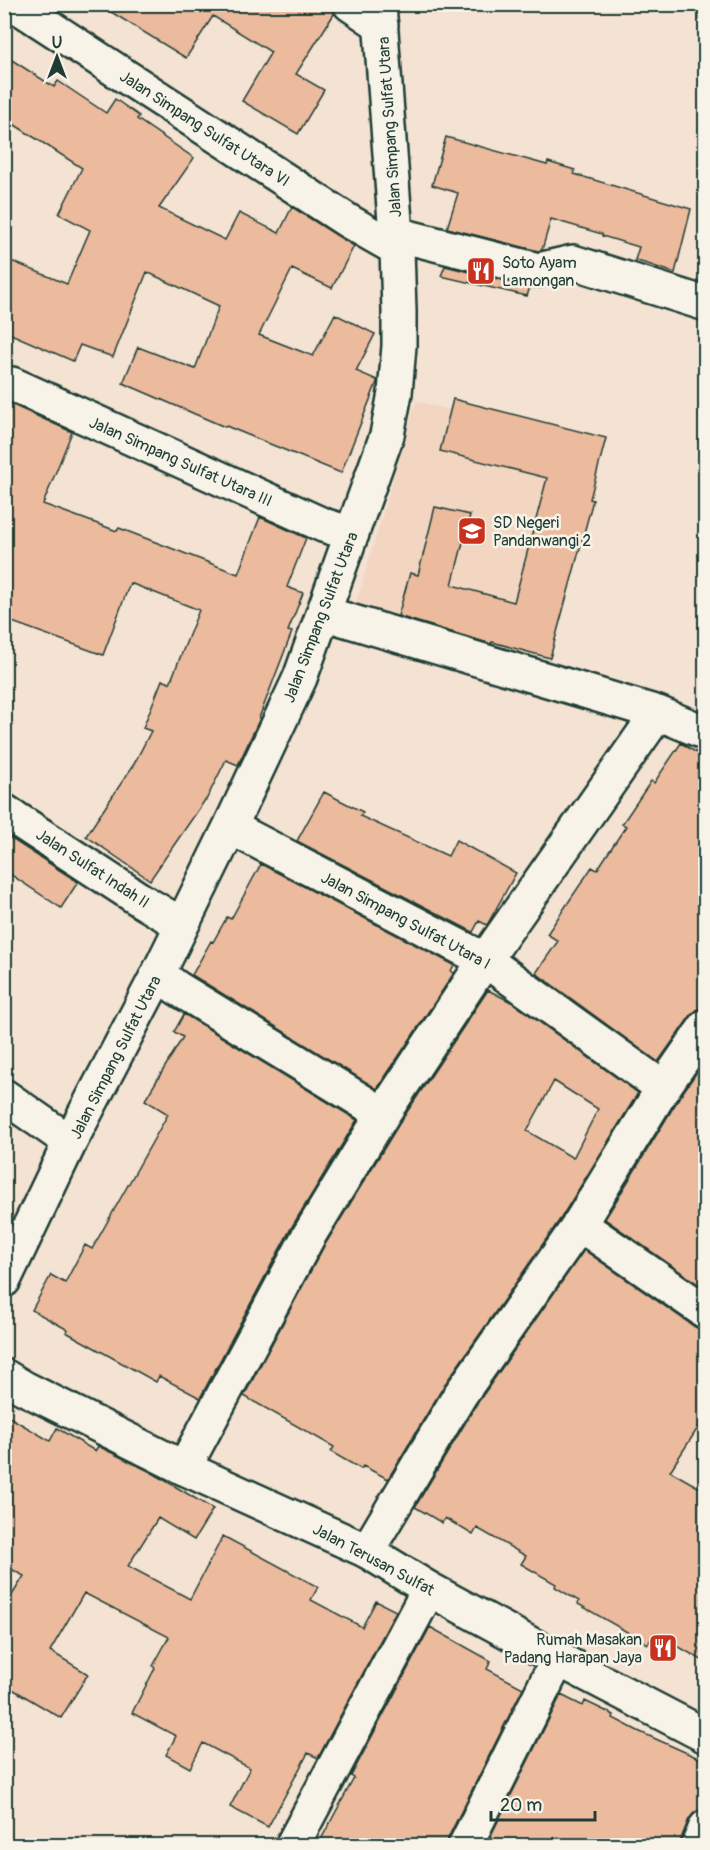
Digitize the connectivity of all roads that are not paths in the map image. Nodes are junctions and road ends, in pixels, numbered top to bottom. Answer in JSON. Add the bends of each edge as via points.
{"nodes":[{"id":1,"x":14,"y":4,"type":"edge"},
{"id":2,"x":350,"y":4,"type":"edge"},
{"id":3,"x":380,"y":15,"type":"edge"},
{"id":4,"x":397,"y":242,"type":"junction"},
{"id":5,"x":705,"y":304,"type":"edge"},
{"id":6,"x":12,"y":384,"type":"dead end"},
{"id":7,"x":352,"y":534,"type":"junction"},
{"id":8,"x":323,"y":613,"type":"junction"},
{"id":9,"x":658,"y":713,"type":"junction"},
{"id":10,"x":705,"y":733,"type":"edge"},
{"id":11,"x":4,"y":811,"type":"edge"},
{"id":12,"x":230,"y":827,"type":"junction"},
{"id":13,"x":182,"y":925,"type":"junction"},
{"id":14,"x":485,"y":960,"type":"junction"},
{"id":15,"x":158,"y":975,"type":"junction"},
{"id":16,"x":705,"y":1026,"type":"edge"},
{"id":17,"x":663,"y":1088,"type":"junction"},
{"id":18,"x":4,"y":1096,"type":"edge"},
{"id":19,"x":383,"y":1114,"type":"junction"},
{"id":20,"x":70,"y":1142,"type":"junction"},
{"id":21,"x":579,"y":1224,"type":"junction"},
{"id":22,"x":4,"y":1280,"type":"edge"},
{"id":23,"x":705,"y":1312,"type":"edge"},
{"id":24,"x":4,"y":1376,"type":"edge"},
{"id":25,"x":184,"y":1468,"type":"junction"},
{"id":26,"x":367,"y":1551,"type":"junction"},
{"id":27,"x":429,"y":1589,"type":"junction"},
{"id":28,"x":558,"y":1659,"type":"junction"},
{"id":29,"x":705,"y":1736,"type":"edge"},
{"id":30,"x":705,"y":1827,"type":"edge"},
{"id":31,"x":292,"y":1845,"type":"edge"},
{"id":32,"x":465,"y":1845,"type":"edge"},
{"id":33,"x":698,"y":1845,"type":"edge"}],
"edges":[{"from":1,"to":4,"type":"street","name":"Jalan Simpang Sulfat Utara VI","via":[[348,221]]},
{"from":2,"to":3,"type":"street"},
{"from":3,"to":4,"type":"street","name":"Jalan Simpang Sulfat Utara"},
{"from":4,"to":5,"type":"street","name":"Jalan Simpang Sulfat Utara VI","via":[[538,270],[573,262]]},
{"from":4,"to":7,"type":"street","name":"Jalan Simpang Sulfat Utara","via":[[399,346],[395,393],[387,435]]},
{"from":6,"to":7,"type":"street","name":"Jalan Simpang Sulfat Utara III","via":[[323,525]]},
{"from":7,"to":8,"type":"street","name":"Jalan Simpang Sulfat Utara"},
{"from":8,"to":9,"type":"street"},
{"from":8,"to":12,"type":"street","name":"Jalan Simpang Sulfat Utara","via":[[300,678]]},
{"from":9,"to":10,"type":"street"},
{"from":9,"to":14,"type":"street"},
{"from":11,"to":13,"type":"street","name":"Jalan Sulfat Indah II"},
{"from":12,"to":13,"type":"street","name":"Jalan Simpang Sulfat Utara"},
{"from":12,"to":14,"type":"street","name":"Jalan Simpang Sulfat Utara I"},
{"from":13,"to":15,"type":"street","name":"Jalan Simpang Sulfat Utara"},
{"from":14,"to":17,"type":"street","name":"Jalan Simpang Sulfat Utara I"},
{"from":14,"to":19,"type":"street"},
{"from":15,"to":19,"type":"street"},
{"from":15,"to":20,"type":"street","name":"Jalan Simpang Sulfat Utara"},
{"from":16,"to":17,"type":"street"},
{"from":17,"to":21,"type":"street"},
{"from":18,"to":20,"type":"street"},
{"from":19,"to":25,"type":"street","via":[[308,1237]]},
{"from":20,"to":22,"type":"street","name":"Jalan Simpang Sulfat Utara"},
{"from":21,"to":23,"type":"street"},
{"from":21,"to":26,"type":"street","via":[[460,1395]]},
{"from":24,"to":25,"type":"street","name":"Jalan Terusan Sulfat"},
{"from":25,"to":26,"type":"street","name":"Jalan Terusan Sulfat"},
{"from":26,"to":27,"type":"street","name":"Jalan Terusan Sulfat"},
{"from":27,"to":28,"type":"street","name":"Jalan Terusan Sulfat"},
{"from":27,"to":31,"type":"street"},
{"from":28,"to":29,"type":"street","name":"Jalan Terusan Sulfat"},
{"from":28,"to":32,"type":"street"},
{"from":30,"to":33,"type":"street"}]}
